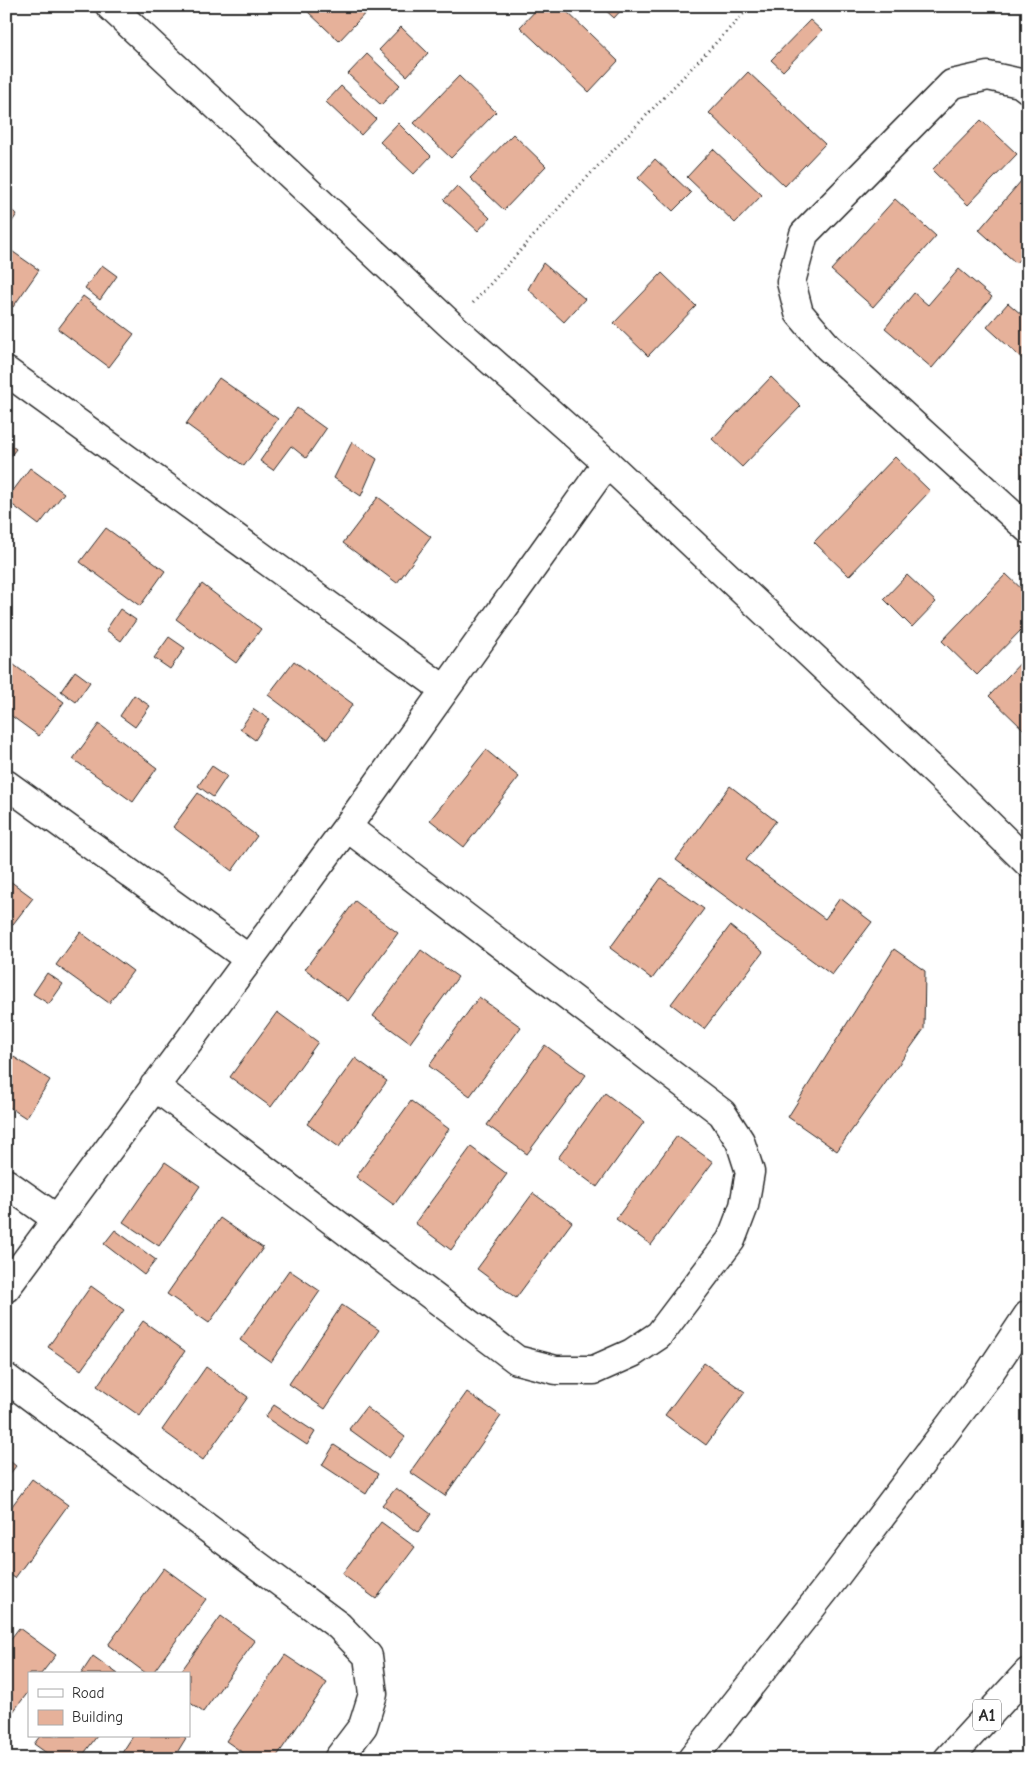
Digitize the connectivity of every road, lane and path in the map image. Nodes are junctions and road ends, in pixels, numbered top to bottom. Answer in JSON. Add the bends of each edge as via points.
{"nodes":[{"id":1,"x":110,"y":6,"type":"edge"},
{"id":2,"x":751,"y":6,"type":"edge"},
{"id":3,"x":1028,"y":89,"type":"edge"},
{"id":4,"x":452,"y":326,"type":"junction"},
{"id":5,"x":6,"y":371,"type":"edge"},
{"id":6,"x":607,"y":463,"type":"junction"},
{"id":7,"x":1028,"y":529,"type":"edge"},
{"id":8,"x":445,"y":690,"type":"junction"},
{"id":9,"x":6,"y":784,"type":"edge"},
{"id":10,"x":347,"y":826,"type":"junction"},
{"id":11,"x":1028,"y":863,"type":"edge"},
{"id":12,"x":249,"y":959,"type":"junction"},
{"id":13,"x":154,"y":1086,"type":"junction"},
{"id":14,"x":6,"y":1183,"type":"edge"},
{"id":15,"x":57,"y":1219,"type":"junction"},
{"id":16,"x":6,"y":1288,"type":"edge"},
{"id":17,"x":1028,"y":1315,"type":"edge"},
{"id":18,"x":6,"y":1378,"type":"edge"},
{"id":19,"x":1028,"y":1672,"type":"edge"},
{"id":20,"x":338,"y":1759,"type":"edge"},
{"id":21,"x":692,"y":1759,"type":"edge"},
{"id":22,"x":948,"y":1759,"type":"edge"}],
"edges":[{"from":1,"to":4,"type":"main road"},
{"from":2,"to":4,"type":"path","via":[[576,189]]},
{"from":3,"to":7,"type":"main road","via":[[1020,82],[988,76],[952,84],[804,234],[791,282],[799,312],[828,348]]},
{"from":4,"to":6,"type":"main road"},
{"from":5,"to":8,"type":"main road"},
{"from":6,"to":8,"type":"main road"},
{"from":6,"to":11,"type":"main road"},
{"from":8,"to":10,"type":"main road"},
{"from":9,"to":12,"type":"main road"},
{"from":10,"to":12,"type":"main road"},
{"from":10,"to":13,"type":"main road","via":[[722,1113],[740,1141],[750,1172],[744,1206],[731,1240],[659,1335],[632,1353],[594,1370],[556,1370],[517,1360]]},
{"from":12,"to":13,"type":"main road"},
{"from":13,"to":15,"type":"main road"},
{"from":14,"to":15,"type":"main road"},
{"from":15,"to":16,"type":"main road"},
{"from":17,"to":21,"type":"main road","via":[[988,1375],[833,1580]]},
{"from":18,"to":20,"type":"main road","via":[[339,1626],[368,1656],[373,1694],[363,1726]]},
{"from":19,"to":22,"type":"main road","number":"A1"}]}
